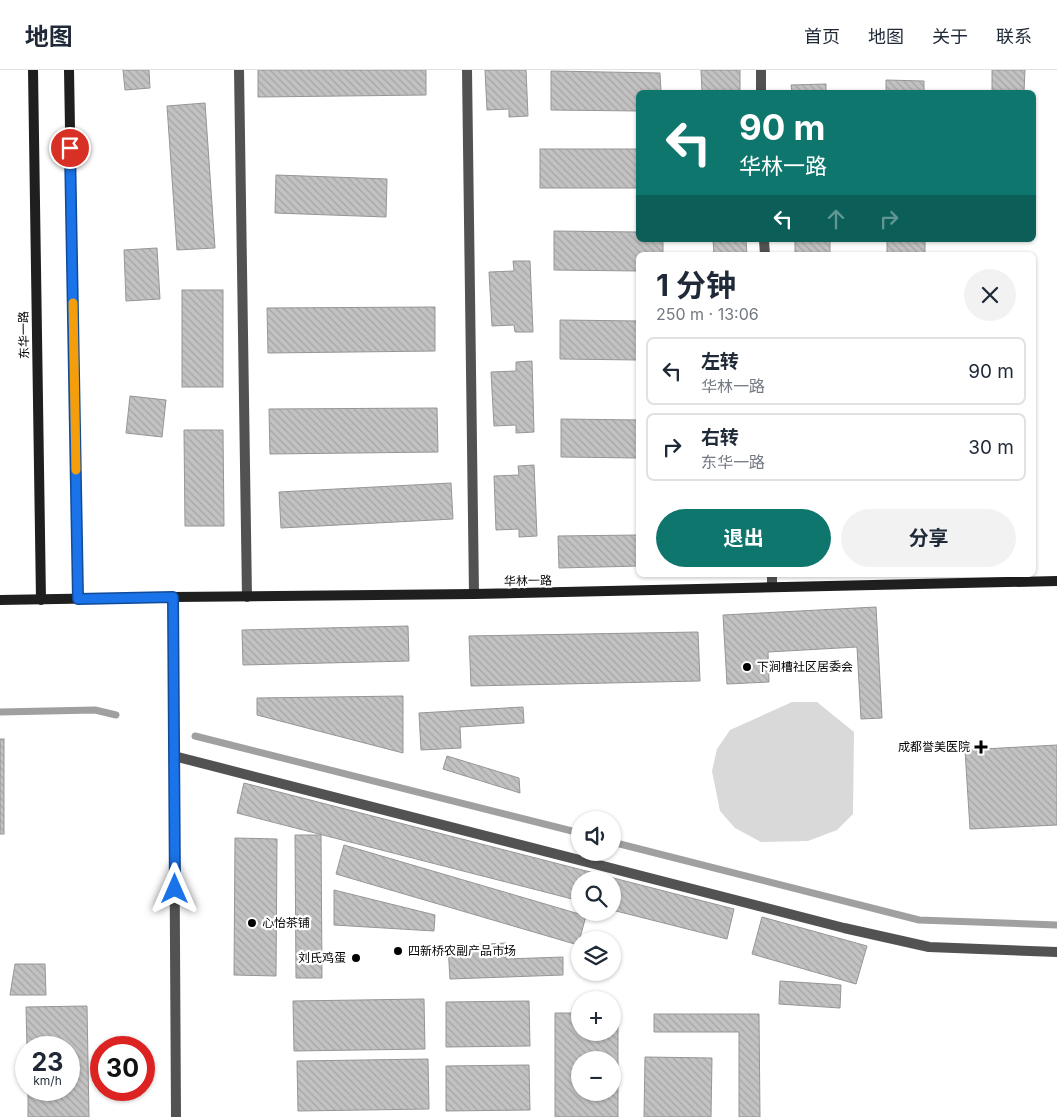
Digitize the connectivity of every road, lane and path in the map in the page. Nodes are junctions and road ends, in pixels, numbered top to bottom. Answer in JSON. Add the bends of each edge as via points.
{"nodes":[{"id":1,"x":33,"y":70,"type":"edge"},
{"id":2,"x":69,"y":70,"type":"edge"},
{"id":3,"x":239,"y":70,"type":"edge"},
{"id":4,"x":467,"y":70,"type":"edge"},
{"id":5,"x":761,"y":70,"type":"edge"},
{"id":6,"x":761,"y":90,"type":"edge"},
{"id":7,"x":772,"y":577,"type":"edge"},
{"id":8,"x":1057,"y":581,"type":"edge"},
{"id":9,"x":772,"y":587,"type":"junction"},
{"id":10,"x":474,"y":594,"type":"junction"},
{"id":11,"x":173,"y":597,"type":"junction"},
{"id":12,"x":247,"y":597,"type":"junction"},
{"id":13,"x":78,"y":599,"type":"junction"},
{"id":14,"x":0,"y":600,"type":"edge"},
{"id":15,"x":41,"y":600,"type":"junction"},
{"id":16,"x":174,"y":756,"type":"junction"},
{"id":17,"x":1057,"y":952,"type":"edge"},
{"id":18,"x":176,"y":1117,"type":"edge"}],
"edges":[{"from":1,"to":15,"type":"street","name":"东华一路"},
{"from":2,"to":13,"type":"street"},
{"from":3,"to":12,"type":"street"},
{"from":4,"to":10,"type":"street"},
{"from":5,"to":6,"type":"street"},
{"from":7,"to":9,"type":"street"},
{"from":8,"to":9,"type":"street","name":"华林一路"},
{"from":9,"to":10,"type":"street","name":"华林一路"},
{"from":10,"to":12,"type":"street","name":"华林一路"},
{"from":11,"to":12,"type":"street","name":"华林一路"},
{"from":11,"to":13,"type":"street","name":"华林一路"},
{"from":11,"to":16,"type":"street"},
{"from":13,"to":15,"type":"street","name":"华林一路"},
{"from":14,"to":15,"type":"street","name":"华林一路"},
{"from":16,"to":17,"type":"street","via":[[929,947]]},
{"from":16,"to":18,"type":"street"}]}
